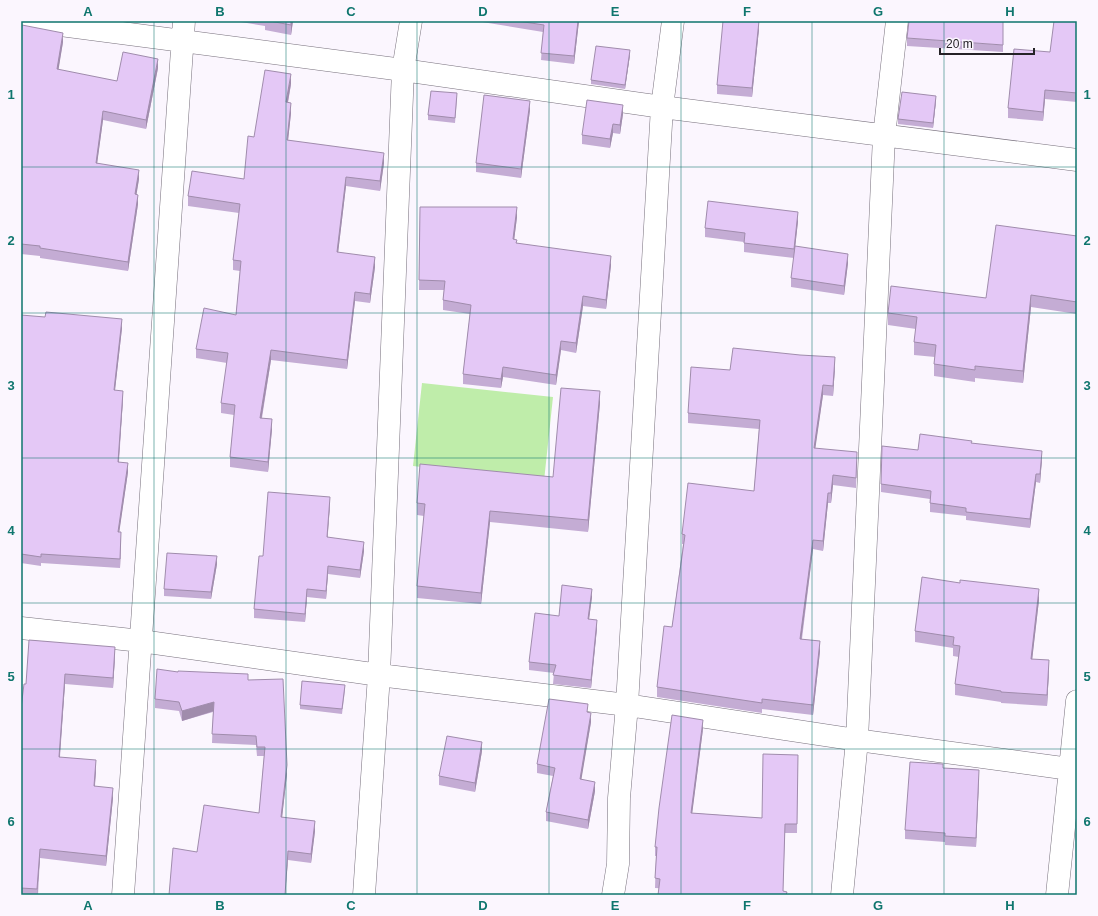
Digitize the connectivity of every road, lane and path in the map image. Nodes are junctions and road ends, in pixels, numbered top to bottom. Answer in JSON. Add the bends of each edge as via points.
{"nodes":[{"id":1,"x":30,"y":21,"type":"edge"},
{"id":2,"x":411,"y":21,"type":"edge"},
{"id":3,"x":673,"y":21,"type":"edge"},
{"id":4,"x":896,"y":21,"type":"edge"},
{"id":5,"x":183,"y":31,"type":"edge"},
{"id":6,"x":403,"y":70,"type":"junction"},
{"id":7,"x":662,"y":107,"type":"junction"},
{"id":8,"x":884,"y":136,"type":"junction"},
{"id":9,"x":1077,"y":160,"type":"edge"},
{"id":10,"x":21,"y":628,"type":"edge"},
{"id":11,"x":141,"y":641,"type":"junction"},
{"id":12,"x":379,"y":675,"type":"junction"},
{"id":13,"x":1077,"y":701,"type":"edge"},
{"id":14,"x":627,"y":705,"type":"junction"},
{"id":15,"x":857,"y":740,"type":"junction"},
{"id":16,"x":1074,"y":770,"type":"edge"},
{"id":17,"x":123,"y":895,"type":"edge"},
{"id":18,"x":364,"y":895,"type":"edge"},
{"id":19,"x":613,"y":895,"type":"edge"},
{"id":20,"x":842,"y":895,"type":"edge"},
{"id":21,"x":1057,"y":895,"type":"edge"}],
"edges":[{"from":1,"to":5,"type":"street"},
{"from":2,"to":6,"type":"street"},
{"from":3,"to":7,"type":"street"},
{"from":4,"to":8,"type":"street"},
{"from":5,"to":6,"type":"street"},
{"from":5,"to":11,"type":"street"},
{"from":6,"to":7,"type":"street"},
{"from":6,"to":12,"type":"street"},
{"from":7,"to":8,"type":"street"},
{"from":7,"to":14,"type":"street"},
{"from":8,"to":9,"type":"street"},
{"from":8,"to":15,"type":"street"},
{"from":10,"to":11,"type":"street"},
{"from":11,"to":12,"type":"street"},
{"from":11,"to":17,"type":"street"},
{"from":12,"to":14,"type":"street"},
{"from":12,"to":18,"type":"street"},
{"from":13,"to":16,"type":"street"},
{"from":14,"to":15,"type":"street"},
{"from":14,"to":19,"type":"street","via":[[619,798],[618,864]]},
{"from":15,"to":16,"type":"street"},
{"from":15,"to":20,"type":"street"},
{"from":16,"to":21,"type":"street"}]}
